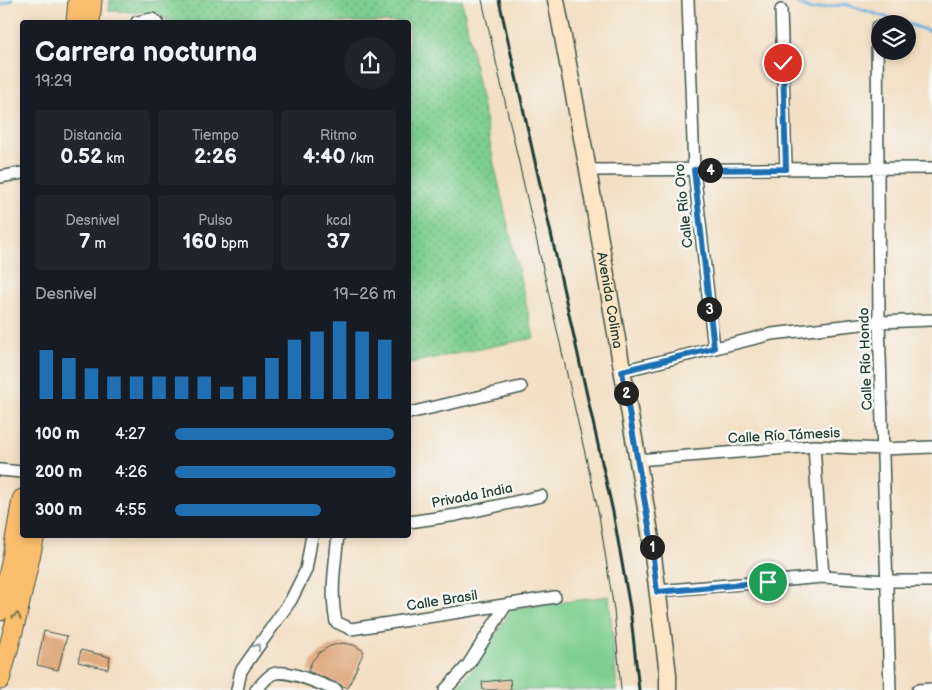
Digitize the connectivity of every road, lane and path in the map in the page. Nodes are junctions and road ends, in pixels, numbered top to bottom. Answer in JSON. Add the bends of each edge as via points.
{"nodes":[{"id":1,"x":556,"y":0,"type":"edge"},
{"id":2,"x":688,"y":0,"type":"edge"},
{"id":3,"x":781,"y":10,"type":"dead end"},
{"id":4,"x":877,"y":60,"type":"edge"},
{"id":5,"x":878,"y":168,"type":"junction"},
{"id":6,"x":932,"y":168,"type":"edge"},
{"id":7,"x":786,"y":169,"type":"junction"},
{"id":8,"x":588,"y":170,"type":"junction"},
{"id":9,"x":694,"y":170,"type":"junction"},
{"id":10,"x":20,"y":173,"type":"edge"},
{"id":11,"x":0,"y":177,"type":"edge"},
{"id":12,"x":932,"y":320,"type":"edge"},
{"id":13,"x":879,"y":322,"type":"junction"},
{"id":14,"x":714,"y":348,"type":"junction"},
{"id":15,"x":622,"y":371,"type":"junction"},
{"id":16,"x":521,"y":387,"type":"dead end"},
{"id":17,"x":411,"y":413,"type":"edge"},
{"id":18,"x":814,"y":446,"type":"junction"},
{"id":19,"x":932,"y":447,"type":"edge"},
{"id":20,"x":883,"y":449,"type":"junction"},
{"id":21,"x":637,"y":460,"type":"junction"},
{"id":22,"x":0,"y":470,"type":"edge"},
{"id":23,"x":20,"y":472,"type":"edge"},
{"id":24,"x":542,"y":496,"type":"dead end"},
{"id":25,"x":20,"y":515,"type":"edge"},
{"id":26,"x":411,"y":522,"type":"edge"},
{"id":27,"x":33,"y":538,"type":"edge"},
{"id":28,"x":311,"y":538,"type":"edge"},
{"id":29,"x":338,"y":538,"type":"edge"},
{"id":30,"x":14,"y":563,"type":"edge"},
{"id":31,"x":823,"y":577,"type":"junction"},
{"id":32,"x":932,"y":581,"type":"edge"},
{"id":33,"x":887,"y":582,"type":"junction"},
{"id":34,"x":657,"y":592,"type":"junction"},
{"id":35,"x":555,"y":597,"type":"dead end"},
{"id":36,"x":506,"y":605,"type":"junction"},
{"id":37,"x":0,"y":611,"type":"edge"},
{"id":38,"x":0,"y":680,"type":"edge"},
{"id":39,"x":932,"y":689,"type":"edge"},
{"id":40,"x":237,"y":690,"type":"edge"},
{"id":41,"x":256,"y":690,"type":"edge"},
{"id":42,"x":336,"y":690,"type":"edge"},
{"id":43,"x":445,"y":690,"type":"edge"},
{"id":44,"x":668,"y":690,"type":"edge"},
{"id":45,"x":890,"y":690,"type":"edge"},
{"id":46,"x":918,"y":690,"type":"edge"}],
"edges":[{"from":1,"to":8,"type":"street","name":"Avenida Colima"},
{"from":2,"to":9,"type":"street","name":"Calle Río Oro"},
{"from":3,"to":7,"type":"street"},
{"from":4,"to":5,"type":"street","name":"Calle Río Hondo"},
{"from":5,"to":6,"type":"street"},
{"from":5,"to":7,"type":"street"},
{"from":5,"to":13,"type":"street","name":"Calle Río Hondo"},
{"from":7,"to":9,"type":"street"},
{"from":8,"to":9,"type":"street"},
{"from":8,"to":15,"type":"street","name":"Avenida Colima"},
{"from":9,"to":14,"type":"street","name":"Calle Río Oro"},
{"from":10,"to":11,"type":"street"},
{"from":12,"to":13,"type":"street"},
{"from":13,"to":14,"type":"street","via":[[772,334]]},
{"from":13,"to":20,"type":"street","name":"Calle Río Hondo"},
{"from":14,"to":15,"type":"street"},
{"from":15,"to":21,"type":"street","name":"Avenida Colima"},
{"from":16,"to":17,"type":"street"},
{"from":18,"to":20,"type":"street","name":"Calle Río Támesis"},
{"from":18,"to":21,"type":"street","name":"Calle Río Támesis"},
{"from":18,"to":31,"type":"street"},
{"from":19,"to":20,"type":"street","name":"Calle Río Támesis"},
{"from":20,"to":33,"type":"street","name":"Calle Río Hondo"},
{"from":21,"to":34,"type":"street","name":"Avenida Colima"},
{"from":22,"to":23,"type":"street"},
{"from":24,"to":26,"type":"street","name":"Privada India"},
{"from":25,"to":30,"type":"main road"},
{"from":27,"to":30,"type":"main road"},
{"from":40,"to":28,"type":"street","one_way":true,"via":[[241,671],[291,600],[306,570]]},
{"from":29,"to":36,"type":"street","name":"Calle Brasil","via":[[333,578],[334,610],[336,622],[351,629]]},
{"from":30,"to":37,"type":"main road"},
{"from":38,"to":30,"type":"main road","one_way":true,"via":[[17,616]]},
{"from":31,"to":33,"type":"street"},
{"from":31,"to":34,"type":"street"},
{"from":32,"to":33,"type":"street"},
{"from":33,"to":45,"type":"street","name":"Calle Río Hondo"},
{"from":34,"to":44,"type":"street","name":"Avenida Colima"},
{"from":35,"to":36,"type":"street","name":"Calle Brasil"},
{"from":36,"to":43,"type":"street","via":[[468,665]]},
{"from":39,"to":46,"type":"street"},
{"from":41,"to":42,"type":"street","via":[[277,673],[288,673]]}]}
